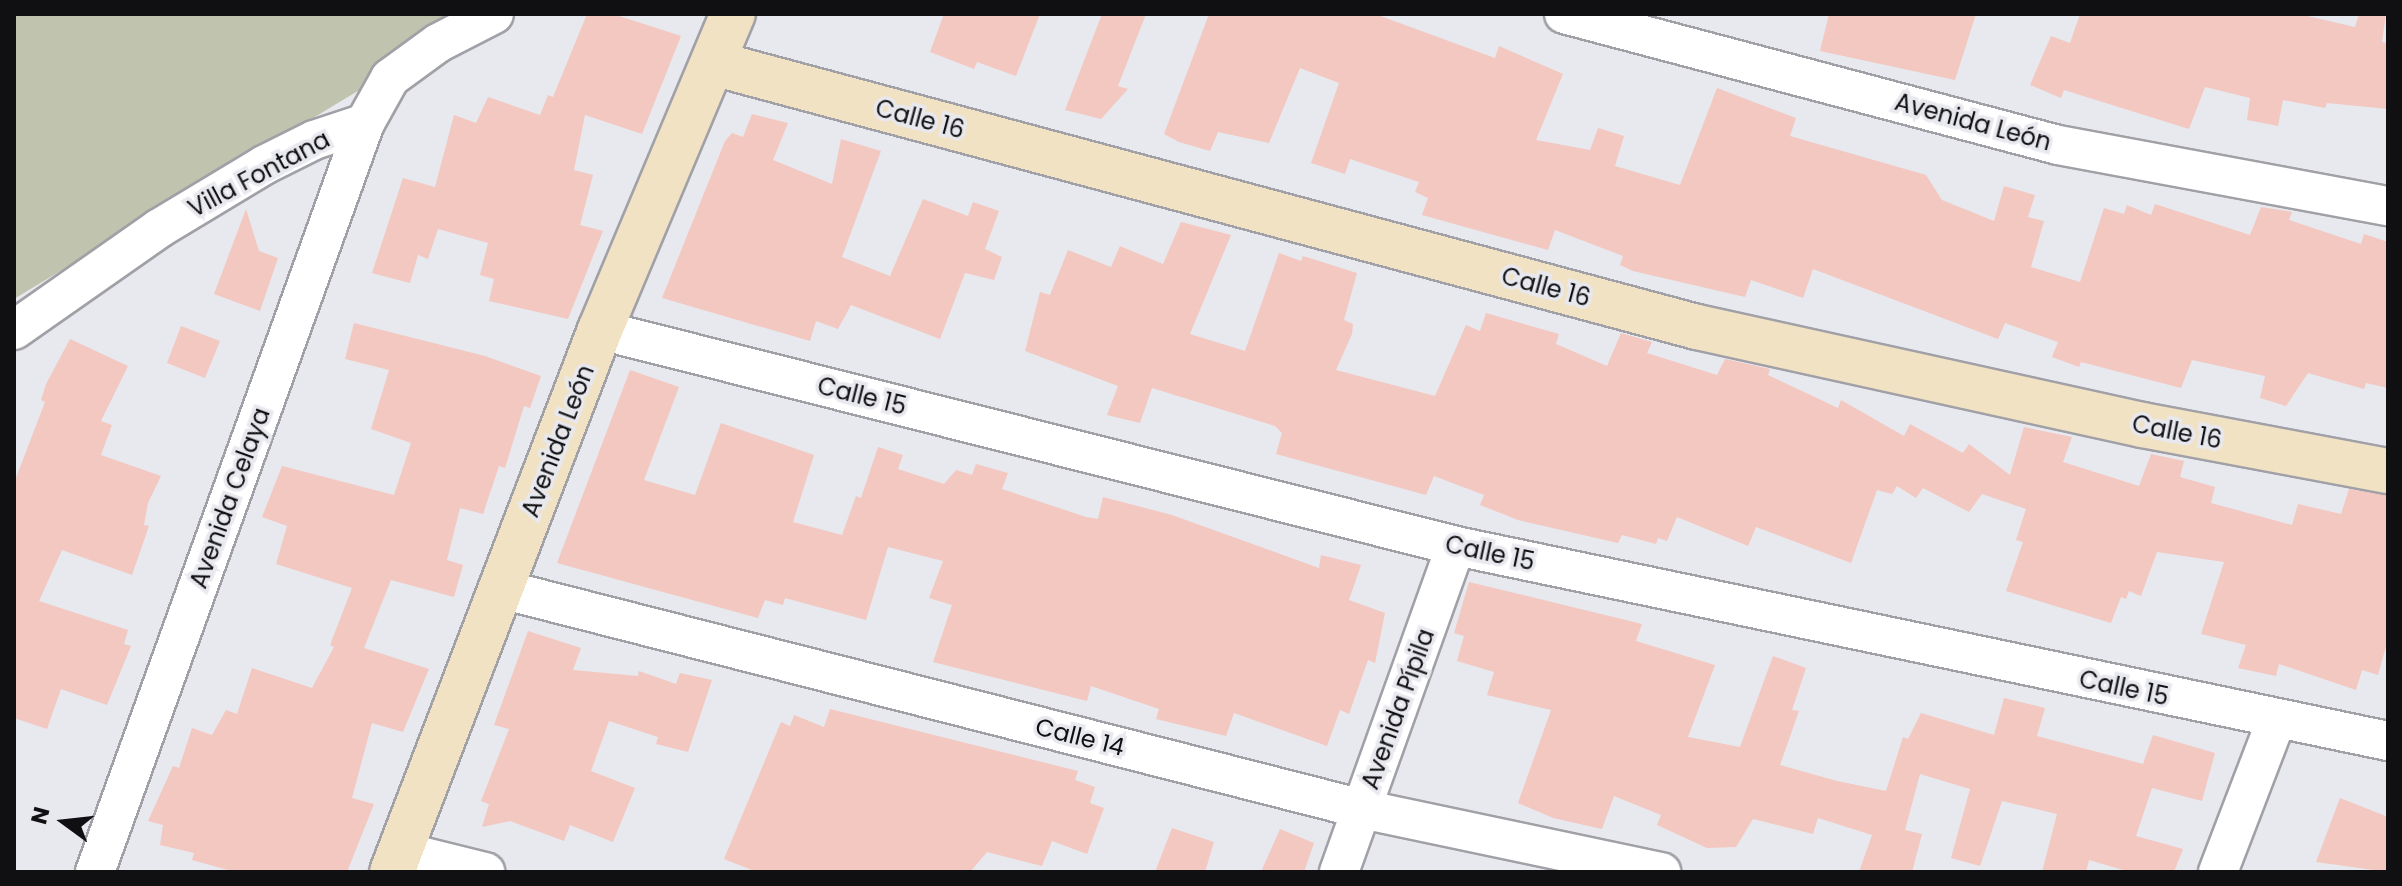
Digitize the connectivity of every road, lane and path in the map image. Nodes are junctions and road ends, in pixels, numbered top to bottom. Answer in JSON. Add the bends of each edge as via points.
{"nodes":[{"id":1,"x":494,"y":14,"type":"edge"},
{"id":2,"x":733,"y":14,"type":"edge"},
{"id":3,"x":1564,"y":14,"type":"edge"},
{"id":4,"x":713,"y":63,"type":"junction"},
{"id":5,"x":365,"y":123,"type":"junction"},
{"id":6,"x":2388,"y":206,"type":"edge"},
{"id":7,"x":14,"y":330,"type":"edge"},
{"id":8,"x":600,"y":330,"type":"junction"},
{"id":9,"x":2388,"y":471,"type":"edge"},
{"id":10,"x":1456,"y":546,"type":"junction"},
{"id":11,"x":501,"y":589,"type":"junction"},
{"id":12,"x":2276,"y":721,"type":"junction"},
{"id":13,"x":2388,"y":741,"type":"edge"},
{"id":14,"x":1362,"y":809,"type":"junction"},
{"id":15,"x":396,"y":862,"type":"edge"},
{"id":16,"x":95,"y":872,"type":"edge"},
{"id":17,"x":485,"y":872,"type":"edge"},
{"id":18,"x":1339,"y":872,"type":"edge"},
{"id":19,"x":1661,"y":872,"type":"edge"},
{"id":20,"x":2218,"y":872,"type":"edge"}],
"edges":[{"from":1,"to":5,"type":"street","via":[[438,43],[390,78]]},
{"from":2,"to":4,"type":"street","name":"Avenida León"},
{"from":3,"to":6,"type":"street","name":"Avenida León","via":[[2058,145]]},
{"from":4,"to":8,"type":"street","name":"Avenida León"},
{"from":4,"to":9,"type":"street","name":"Calle 16","via":[[1697,327],[2142,425]]},
{"from":5,"to":7,"type":"street","name":"Villa Fontana","via":[[264,165],[158,229]]},
{"from":5,"to":16,"type":"street","name":"Avenida Celaya"},
{"from":8,"to":10,"type":"street","name":"Calle 15"},
{"from":8,"to":11,"type":"street","name":"Avenida León"},
{"from":10,"to":12,"type":"street","name":"Calle 15"},
{"from":10,"to":14,"type":"street","name":"Avenida Pípila"},
{"from":11,"to":14,"type":"street","name":"Calle 14"},
{"from":11,"to":15,"type":"street","name":"Avenida León"},
{"from":12,"to":13,"type":"street","name":"Calle 15"},
{"from":12,"to":20,"type":"street"},
{"from":14,"to":18,"type":"street","name":"Avenida Pípila"},
{"from":14,"to":19,"type":"street","name":"Calle 14"},
{"from":15,"to":17,"type":"street"}]}
